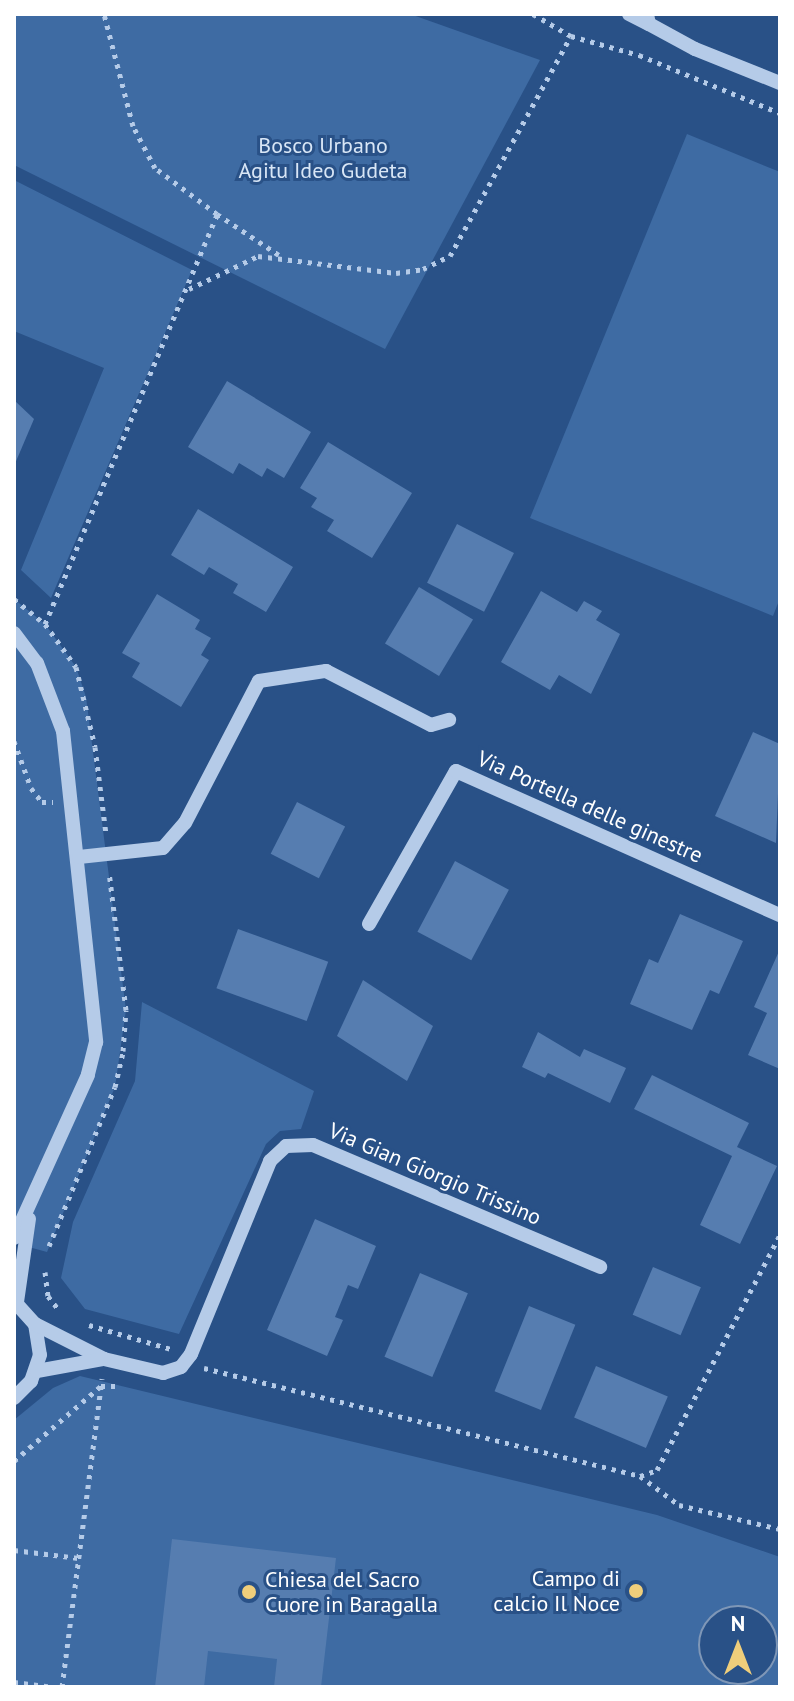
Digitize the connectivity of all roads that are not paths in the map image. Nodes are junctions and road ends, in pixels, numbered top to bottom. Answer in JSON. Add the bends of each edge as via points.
{"nodes":[{"id":1,"x":629,"y":14,"type":"edge"},
{"id":2,"x":648,"y":19,"type":"edge"},
{"id":3,"x":780,"y":83,"type":"edge"},
{"id":4,"x":14,"y":633,"type":"edge"},
{"id":5,"x":449,"y":720,"type":"dead end"},
{"id":6,"x":79,"y":857,"type":"junction"},
{"id":7,"x":780,"y":915,"type":"edge"},
{"id":8,"x":369,"y":924,"type":"dead end"},
{"id":9,"x":30,"y":1212,"type":"junction"},
{"id":10,"x":14,"y":1238,"type":"edge"},
{"id":11,"x":600,"y":1267,"type":"dead end"},
{"id":12,"x":16,"y":1301,"type":"edge"},
{"id":13,"x":35,"y":1324,"type":"junction"},
{"id":14,"x":104,"y":1359,"type":"junction"},
{"id":15,"x":37,"y":1371,"type":"junction"},
{"id":16,"x":14,"y":1398,"type":"edge"}],
"edges":[{"from":1,"to":2,"type":"street"},
{"from":2,"to":3,"type":"street"},
{"from":4,"to":6,"type":"street","via":[[37,663],[63,731]]},
{"from":5,"to":6,"type":"street","via":[[431,725],[326,671],[259,681],[185,823],[163,848]]},
{"from":6,"to":9,"type":"street","via":[[96,1042],[88,1075]]},
{"from":7,"to":8,"type":"street","name":"Via Portella delle ginestre","via":[[456,771]]},
{"from":9,"to":10,"type":"street"},
{"from":9,"to":12,"type":"street"},
{"from":11,"to":14,"type":"street","name":"Via Gian Giorgio Trissino","via":[[313,1145],[286,1146],[270,1161],[191,1354],[181,1367],[163,1373]]},
{"from":12,"to":13,"type":"street"},
{"from":13,"to":14,"type":"street","name":"Via Gian Giorgio Trissino"},
{"from":13,"to":15,"type":"street","via":[[40,1340]]},
{"from":14,"to":15,"type":"street","name":"Via Gian Giorgio Trissino"},
{"from":15,"to":16,"type":"street"}]}
